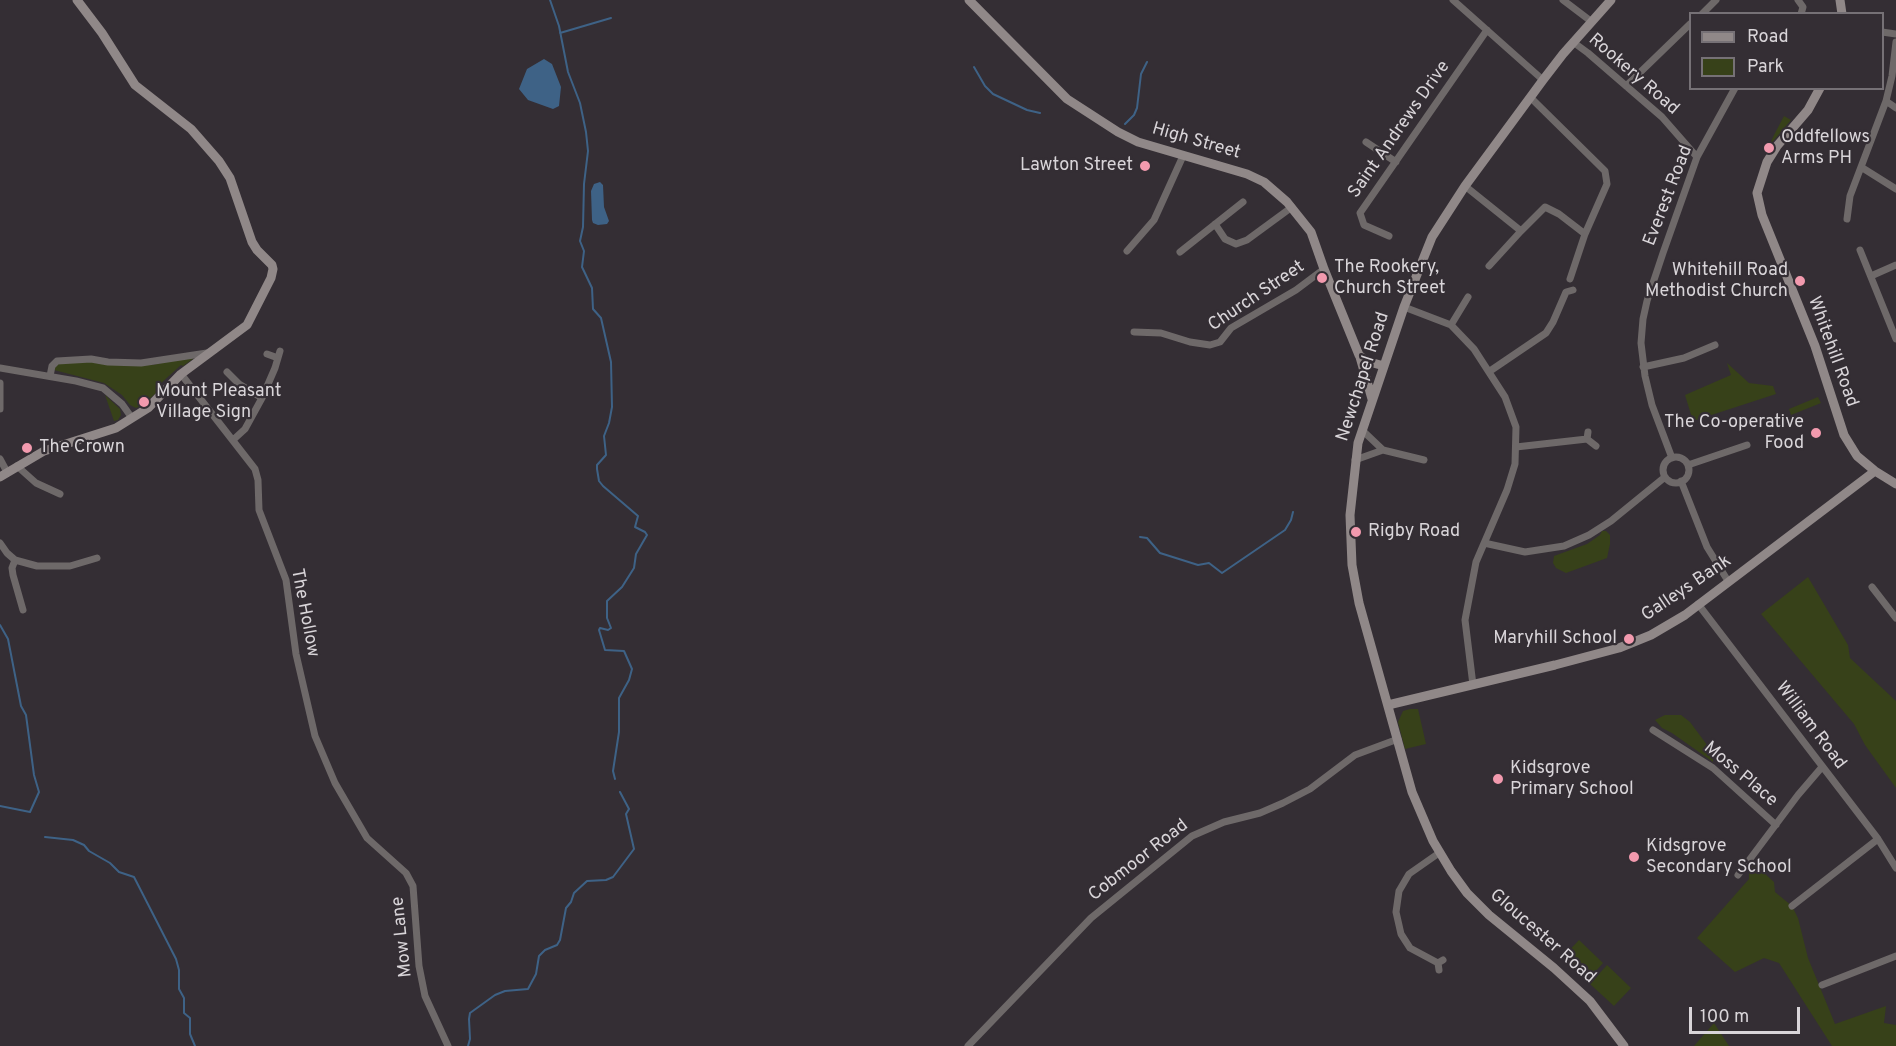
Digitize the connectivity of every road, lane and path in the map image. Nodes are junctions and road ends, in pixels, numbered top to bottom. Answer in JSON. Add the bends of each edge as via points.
{"nodes":[{"id":1,"x":77,"y":0,"type":"edge"},
{"id":2,"x":969,"y":0,"type":"edge"},
{"id":3,"x":1453,"y":0,"type":"edge"},
{"id":4,"x":1563,"y":0,"type":"edge"},
{"id":5,"x":1611,"y":0,"type":"edge"},
{"id":6,"x":1716,"y":0,"type":"edge"},
{"id":7,"x":1704,"y":12,"type":"edge"},
{"id":8,"x":1592,"y":22,"type":"junction"},
{"id":9,"x":1689,"y":25,"type":"edge"},
{"id":10,"x":1487,"y":30,"type":"junction"},
{"id":11,"x":1573,"y":42,"type":"junction"},
{"id":12,"x":1896,"y":42,"type":"edge"},
{"id":13,"x":1895,"y":52,"type":"edge"},
{"id":14,"x":1543,"y":80,"type":"junction"},
{"id":15,"x":1626,"y":86,"type":"junction"},
{"id":16,"x":1734,"y":90,"type":"edge"},
{"id":17,"x":1819,"y":90,"type":"edge"},
{"id":18,"x":1530,"y":98,"type":"junction"},
{"id":19,"x":1886,"y":101,"type":"junction"},
{"id":20,"x":1896,"y":108,"type":"edge"},
{"id":21,"x":1366,"y":142,"type":"dead end"},
{"id":22,"x":1184,"y":156,"type":"junction"},
{"id":23,"x":1697,"y":157,"type":"junction"},
{"id":24,"x":1396,"y":162,"type":"junction"},
{"id":25,"x":1861,"y":167,"type":"junction"},
{"id":26,"x":1465,"y":186,"type":"junction"},
{"id":27,"x":1896,"y":189,"type":"edge"},
{"id":28,"x":1243,"y":202,"type":"dead end"},
{"id":29,"x":1292,"y":207,"type":"junction"},
{"id":30,"x":1838,"y":208,"type":"dead end"},
{"id":31,"x":1848,"y":208,"type":"junction"},
{"id":32,"x":1847,"y":219,"type":"dead end"},
{"id":33,"x":1215,"y":224,"type":"junction"},
{"id":34,"x":1521,"y":231,"type":"junction"},
{"id":35,"x":1586,"y":234,"type":"junction"},
{"id":36,"x":1389,"y":236,"type":"dead end"},
{"id":37,"x":1860,"y":250,"type":"dead end"},
{"id":38,"x":1127,"y":251,"type":"dead end"},
{"id":39,"x":1180,"y":252,"type":"dead end"},
{"id":40,"x":1896,"y":265,"type":"edge"},
{"id":41,"x":1489,"y":266,"type":"dead end"},
{"id":42,"x":1324,"y":269,"type":"junction"},
{"id":43,"x":1871,"y":276,"type":"junction"},
{"id":44,"x":1570,"y":279,"type":"dead end"},
{"id":45,"x":1573,"y":290,"type":"dead end"},
{"id":46,"x":1468,"y":297,"type":"dead end"},
{"id":47,"x":1404,"y":307,"type":"junction"},
{"id":48,"x":1451,"y":325,"type":"junction"},
{"id":49,"x":1134,"y":332,"type":"dead end"},
{"id":50,"x":1896,"y":338,"type":"edge"},
{"id":51,"x":1715,"y":345,"type":"dead end"},
{"id":52,"x":212,"y":352,"type":"junction"},
{"id":53,"x":267,"y":354,"type":"dead end"},
{"id":54,"x":1359,"y":355,"type":"junction"},
{"id":55,"x":1384,"y":366,"type":"junction"},
{"id":56,"x":1643,"y":367,"type":"junction"},
{"id":57,"x":0,"y":368,"type":"edge"},
{"id":58,"x":1490,"y":371,"type":"junction"},
{"id":59,"x":226,"y":372,"type":"dead end"},
{"id":60,"x":181,"y":374,"type":"junction"},
{"id":61,"x":50,"y":376,"type":"junction"},
{"id":62,"x":0,"y":382,"type":"edge"},
{"id":63,"x":262,"y":398,"type":"junction"},
{"id":64,"x":1372,"y":401,"type":"junction"},
{"id":65,"x":0,"y":410,"type":"edge"},
{"id":66,"x":132,"y":418,"type":"junction"},
{"id":67,"x":1362,"y":430,"type":"junction"},
{"id":68,"x":233,"y":440,"type":"junction"},
{"id":69,"x":1747,"y":445,"type":"dead end"},
{"id":70,"x":1596,"y":446,"type":"dead end"},
{"id":71,"x":1516,"y":447,"type":"junction"},
{"id":72,"x":1383,"y":450,"type":"junction"},
{"id":73,"x":1672,"y":458,"type":"junction"},
{"id":74,"x":0,"y":459,"type":"edge"},
{"id":75,"x":1355,"y":460,"type":"junction"},
{"id":76,"x":1424,"y":460,"type":"dead end"},
{"id":77,"x":1688,"y":465,"type":"junction"},
{"id":78,"x":17,"y":466,"type":"junction"},
{"id":79,"x":1875,"y":471,"type":"junction"},
{"id":80,"x":4,"y":474,"type":"edge"},
{"id":81,"x":1665,"y":477,"type":"junction"},
{"id":82,"x":1681,"y":481,"type":"junction"},
{"id":83,"x":1896,"y":484,"type":"edge"},
{"id":84,"x":60,"y":494,"type":"dead end"},
{"id":85,"x":0,"y":543,"type":"edge"},
{"id":86,"x":1484,"y":543,"type":"junction"},
{"id":87,"x":97,"y":558,"type":"dead end"},
{"id":88,"x":15,"y":560,"type":"junction"},
{"id":89,"x":1728,"y":581,"type":"junction"},
{"id":90,"x":1872,"y":587,"type":"dead end"},
{"id":91,"x":1698,"y":604,"type":"junction"},
{"id":92,"x":23,"y":610,"type":"dead end"},
{"id":93,"x":1896,"y":618,"type":"edge"},
{"id":94,"x":1473,"y":685,"type":"junction"},
{"id":95,"x":1388,"y":705,"type":"junction"},
{"id":96,"x":1653,"y":730,"type":"dead end"},
{"id":97,"x":1398,"y":739,"type":"junction"},
{"id":98,"x":1822,"y":768,"type":"junction"},
{"id":99,"x":1776,"y":825,"type":"junction"},
{"id":100,"x":367,"y":838,"type":"joint"},
{"id":101,"x":1878,"y":839,"type":"junction"},
{"id":102,"x":1439,"y":853,"type":"junction"},
{"id":103,"x":1896,"y":868,"type":"edge"},
{"id":104,"x":1738,"y":875,"type":"dead end"},
{"id":105,"x":1792,"y":906,"type":"dead end"},
{"id":106,"x":1896,"y":956,"type":"edge"},
{"id":107,"x":1440,"y":964,"type":"dead end"},
{"id":108,"x":1822,"y":985,"type":"dead end"},
{"id":109,"x":448,"y":1046,"type":"edge"},
{"id":110,"x":968,"y":1046,"type":"edge"},
{"id":111,"x":1624,"y":1046,"type":"edge"}],
"edges":[{"from":1,"to":52,"type":"street","via":[[135,85],[191,129],[219,161],[230,178],[252,242],[272,265],[271,278],[247,326]]},
{"from":2,"to":22,"type":"street","name":"High Street","via":[[1067,99],[1138,142]]},
{"from":3,"to":10,"type":"street"},
{"from":4,"to":8,"type":"street"},
{"from":5,"to":8,"type":"street","name":"Newchapel Road"},
{"from":6,"to":7,"type":"street"},
{"from":8,"to":11,"type":"street","name":"Newchapel Road"},
{"from":9,"to":15,"type":"street"},
{"from":10,"to":14,"type":"street"},
{"from":10,"to":24,"type":"street","name":"Saint Andrews Drive"},
{"from":11,"to":14,"type":"street","name":"Newchapel Road"},
{"from":11,"to":15,"type":"street","name":"Rookery Road"},
{"from":12,"to":13,"type":"street"},
{"from":13,"to":19,"type":"street"},
{"from":14,"to":18,"type":"street","name":"Newchapel Road"},
{"from":15,"to":23,"type":"street","name":"Rookery Road","via":[[1662,117]]},
{"from":16,"to":23,"type":"street","name":"Everest Road"},
{"from":17,"to":79,"type":"street","name":"Whitehill Road","via":[[1767,162],[1757,194],[1844,435],[1857,456]]},
{"from":18,"to":26,"type":"street","name":"Newchapel Road"},
{"from":18,"to":35,"type":"street","via":[[1605,171],[1607,184]]},
{"from":19,"to":20,"type":"street"},
{"from":19,"to":25,"type":"street"},
{"from":21,"to":24,"type":"street"},
{"from":22,"to":29,"type":"street","name":"High Street","via":[[1264,182]]},
{"from":22,"to":38,"type":"street","via":[[1154,220]]},
{"from":23,"to":56,"type":"street","name":"Everest Road","via":[[1647,301],[1641,343]]},
{"from":24,"to":36,"type":"street","name":"Saint Andrews Drive","via":[[1360,213],[1364,225]]},
{"from":25,"to":27,"type":"street"},
{"from":25,"to":31,"type":"street"},
{"from":26,"to":34,"type":"street"},
{"from":26,"to":47,"type":"street","name":"Newchapel Road","via":[[1432,237]]},
{"from":28,"to":33,"type":"street"},
{"from":29,"to":33,"type":"street","via":[[1236,244],[1225,239]]},
{"from":29,"to":42,"type":"street","name":"High Street","via":[[1311,232]]},
{"from":30,"to":31,"type":"street"},
{"from":31,"to":32,"type":"street"},
{"from":33,"to":39,"type":"street"},
{"from":34,"to":35,"type":"street","via":[[1545,207]]},
{"from":34,"to":41,"type":"street"},
{"from":35,"to":44,"type":"street"},
{"from":37,"to":43,"type":"street"},
{"from":40,"to":43,"type":"street"},
{"from":42,"to":49,"type":"street","name":"Church Street","via":[[1231,328],[1220,342],[1210,345],[1161,333]]},
{"from":42,"to":54,"type":"street","name":"High Street"},
{"from":43,"to":50,"type":"street"},
{"from":45,"to":58,"type":"street","via":[[1566,292],[1546,333]]},
{"from":46,"to":48,"type":"street"},
{"from":47,"to":48,"type":"street"},
{"from":47,"to":55,"type":"street","name":"Newchapel Road"},
{"from":48,"to":58,"type":"street"},
{"from":51,"to":56,"type":"street","via":[[1684,358]]},
{"from":52,"to":60,"type":"street"},
{"from":52,"to":61,"type":"street","via":[[141,363],[57,361]]},
{"from":53,"to":63,"type":"street","via":[[279,355]]},
{"from":54,"to":55,"type":"street"},
{"from":54,"to":64,"type":"street","name":"High Street"},
{"from":55,"to":64,"type":"street","name":"Newchapel Road"},
{"from":56,"to":73,"type":"street","name":"Everest Road"},
{"from":57,"to":61,"type":"street"},
{"from":58,"to":71,"type":"street","via":[[1512,412]]},
{"from":59,"to":63,"type":"street"},
{"from":60,"to":66,"type":"street","via":[[148,408]]},
{"from":60,"to":68,"type":"street","name":"The Hollow"},
{"from":61,"to":66,"type":"street","via":[[103,388]]},
{"from":62,"to":65,"type":"street"},
{"from":63,"to":68,"type":"street","via":[[245,429]]},
{"from":64,"to":67,"type":"street","name":"Newchapel Road"},
{"from":66,"to":78,"type":"street","via":[[116,428],[44,451]]},
{"from":67,"to":72,"type":"street"},
{"from":67,"to":75,"type":"street","name":"Newchapel Road"},
{"from":68,"to":100,"type":"street","name":"The Hollow","via":[[255,469],[264,528],[286,580],[296,654],[315,736],[335,783]]},
{"from":69,"to":77,"type":"street"},
{"from":70,"to":71,"type":"street","via":[[1588,435]]},
{"from":71,"to":86,"type":"street","via":[[1507,490]]},
{"from":72,"to":75,"type":"street"},
{"from":72,"to":76,"type":"street"},
{"from":73,"to":77,"type":"street","via":[[1681,458]]},
{"from":73,"to":81,"type":"street","via":[[1663,466]]},
{"from":74,"to":80,"type":"street"},
{"from":75,"to":95,"type":"street","name":"Newchapel Road","via":[[1350,514],[1354,575]]},
{"from":77,"to":82,"type":"street"},
{"from":78,"to":80,"type":"street"},
{"from":78,"to":84,"type":"street","via":[[36,483]]},
{"from":79,"to":83,"type":"street","name":"Whitehill Road"},
{"from":79,"to":89,"type":"street","name":"Galleys Bank"},
{"from":81,"to":82,"type":"street"},
{"from":81,"to":86,"type":"street","via":[[1611,520],[1564,546],[1525,552]]},
{"from":82,"to":89,"type":"street","via":[[1707,547]]},
{"from":85,"to":88,"type":"street"},
{"from":86,"to":94,"type":"street","via":[[1476,562],[1465,620]]},
{"from":87,"to":88,"type":"street","via":[[53,567]]},
{"from":88,"to":92,"type":"street","via":[[13,575]]},
{"from":89,"to":91,"type":"street","name":"Galleys Bank"},
{"from":90,"to":93,"type":"street"},
{"from":91,"to":94,"type":"street","name":"Galleys Bank","via":[[1651,635],[1619,648]]},
{"from":91,"to":98,"type":"street","name":"William Road"},
{"from":94,"to":95,"type":"street","name":"Galleys Bank"},
{"from":95,"to":97,"type":"street","name":"Newchapel Road"},
{"from":96,"to":99,"type":"street","name":"Moss Place","via":[[1713,768]]},
{"from":97,"to":102,"type":"street","name":"Newchapel Road","via":[[1412,792]]},
{"from":97,"to":110,"type":"street","name":"Cobmoor Road","via":[[1355,755],[1310,789],[1283,803],[1192,836],[1090,918]]},
{"from":98,"to":99,"type":"street"},
{"from":98,"to":101,"type":"street","name":"William Road"},
{"from":99,"to":104,"type":"street"},
{"from":100,"to":109,"type":"street","name":"Mow Lane","via":[[406,873],[413,886],[425,996]]},
{"from":101,"to":103,"type":"street","name":"William Road"},
{"from":101,"to":105,"type":"street"},
{"from":102,"to":107,"type":"street","via":[[1409,874],[1399,891],[1396,912],[1401,934],[1410,948]]},
{"from":102,"to":111,"type":"street","name":"Gloucester Road","via":[[1489,915],[1590,1001]]},
{"from":106,"to":108,"type":"street"}]}
